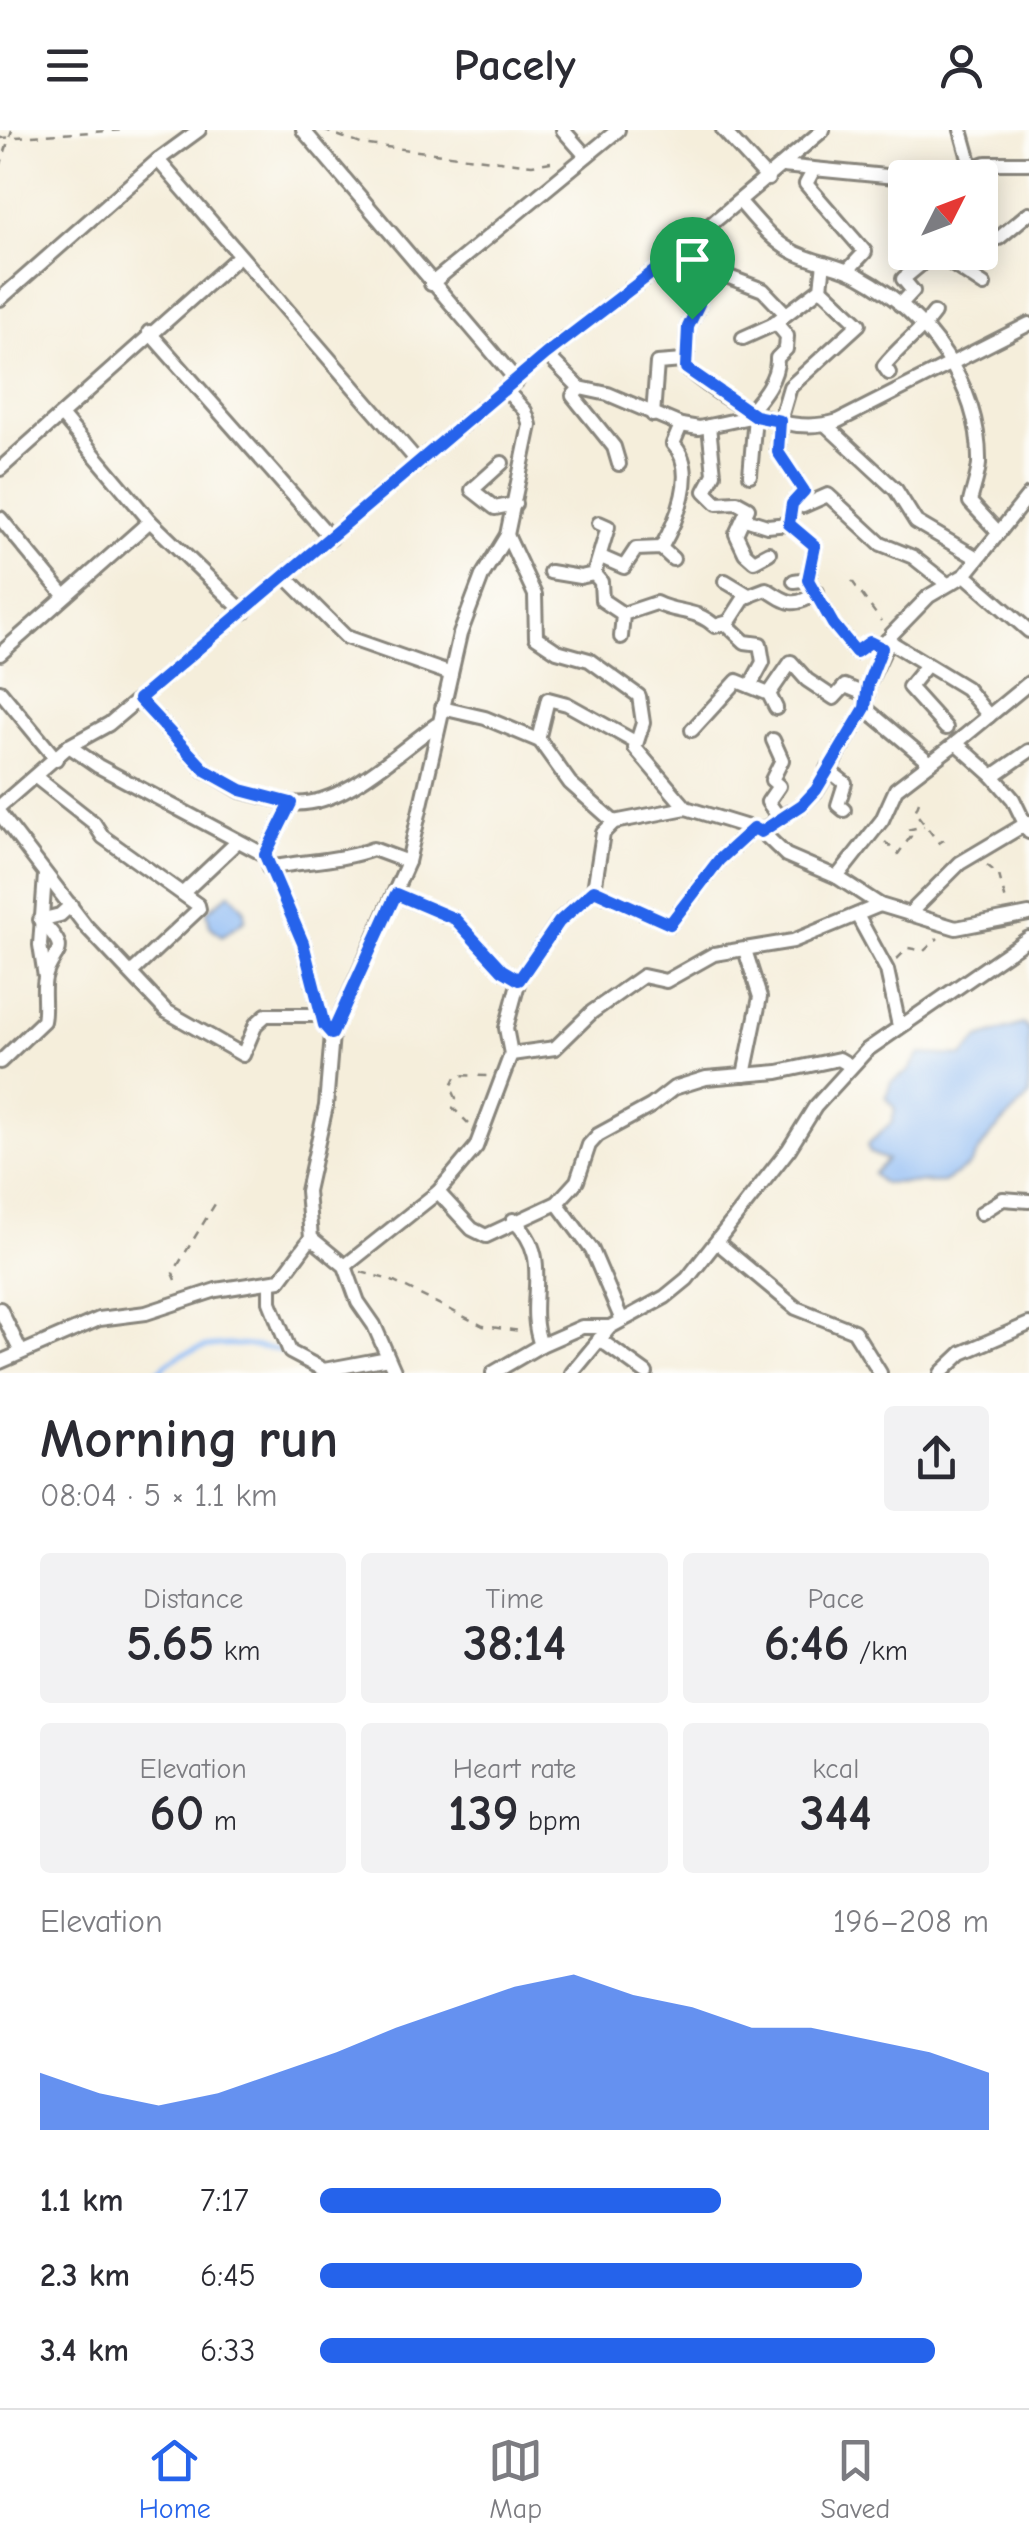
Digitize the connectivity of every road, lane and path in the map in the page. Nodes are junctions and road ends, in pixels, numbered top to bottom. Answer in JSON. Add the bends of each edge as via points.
{"nodes":[{"id":1,"x":12,"y":130,"type":"edge"},
{"id":2,"x":122,"y":130,"type":"edge"},
{"id":3,"x":199,"y":130,"type":"edge"},
{"id":4,"x":303,"y":130,"type":"edge"},
{"id":5,"x":323,"y":130,"type":"edge"},
{"id":6,"x":563,"y":130,"type":"edge"},
{"id":7,"x":618,"y":130,"type":"edge"},
{"id":8,"x":723,"y":130,"type":"edge"},
{"id":9,"x":823,"y":130,"type":"edge"},
{"id":10,"x":961,"y":130,"type":"edge"},
{"id":11,"x":0,"y":138,"type":"edge"},
{"id":12,"x":11,"y":138,"type":"junction"},
{"id":13,"x":586,"y":156,"type":"junction"},
{"id":14,"x":158,"y":160,"type":"junction"},
{"id":15,"x":968,"y":160,"type":"edge"},
{"id":16,"x":1028,"y":165,"type":"edge"},
{"id":17,"x":784,"y":166,"type":"junction"},
{"id":18,"x":998,"y":166,"type":"edge"},
{"id":19,"x":0,"y":167,"type":"edge"},
{"id":20,"x":813,"y":171,"type":"junction"},
{"id":21,"x":888,"y":177,"type":"edge"},
{"id":22,"x":768,"y":178,"type":"junction"},
{"id":23,"x":740,"y":202,"type":"junction"},
{"id":24,"x":1029,"y":212,"type":"edge"},
{"id":25,"x":999,"y":238,"type":"dead end"},
{"id":26,"x":690,"y":242,"type":"junction"},
{"id":27,"x":238,"y":256,"type":"junction"},
{"id":28,"x":666,"y":262,"type":"junction"},
{"id":29,"x":824,"y":263,"type":"junction"},
{"id":30,"x":848,"y":270,"type":"junction"},
{"id":31,"x":915,"y":270,"type":"edge"},
{"id":32,"x":961,"y":270,"type":"edge"},
{"id":33,"x":431,"y":284,"type":"junction"},
{"id":34,"x":984,"y":285,"type":"dead end"},
{"id":35,"x":822,"y":288,"type":"junction"},
{"id":36,"x":0,"y":299,"type":"edge"},
{"id":37,"x":900,"y":306,"type":"junction"},
{"id":38,"x":934,"y":314,"type":"dead end"},
{"id":39,"x":781,"y":318,"type":"junction"},
{"id":40,"x":1029,"y":324,"type":"edge"},
{"id":41,"x":924,"y":327,"type":"junction"},
{"id":42,"x":149,"y":332,"type":"junction"},
{"id":43,"x":743,"y":338,"type":"dead end"},
{"id":44,"x":546,"y":354,"type":"junction"},
{"id":45,"x":684,"y":361,"type":"junction"},
{"id":46,"x":951,"y":361,"type":"junction"},
{"id":47,"x":889,"y":373,"type":"dead end"},
{"id":48,"x":518,"y":381,"type":"junction"},
{"id":49,"x":580,"y":388,"type":"junction"},
{"id":50,"x":504,"y":389,"type":"junction"},
{"id":51,"x":752,"y":414,"type":"junction"},
{"id":52,"x":61,"y":415,"type":"junction"},
{"id":53,"x":653,"y":415,"type":"junction"},
{"id":54,"x":780,"y":421,"type":"junction"},
{"id":55,"x":681,"y":425,"type":"junction"},
{"id":56,"x":826,"y":425,"type":"junction"},
{"id":57,"x":709,"y":426,"type":"junction"},
{"id":58,"x":419,"y":463,"type":"junction"},
{"id":59,"x":502,"y":463,"type":"dead end"},
{"id":60,"x":619,"y":464,"type":"dead end"},
{"id":61,"x":0,"y":468,"type":"edge"},
{"id":62,"x":750,"y":476,"type":"dead end"},
{"id":63,"x":1028,"y":496,"type":"edge"},
{"id":64,"x":799,"y":500,"type":"junction"},
{"id":65,"x":515,"y":504,"type":"junction"},
{"id":66,"x":0,"y":518,"type":"edge"},
{"id":67,"x":745,"y":518,"type":"junction"},
{"id":68,"x":150,"y":521,"type":"junction"},
{"id":69,"x":599,"y":522,"type":"dead end"},
{"id":70,"x":789,"y":524,"type":"junction"},
{"id":71,"x":998,"y":532,"type":"junction"},
{"id":72,"x":507,"y":534,"type":"junction"},
{"id":73,"x":331,"y":538,"type":"junction"},
{"id":74,"x":661,"y":548,"type":"junction"},
{"id":75,"x":768,"y":553,"type":"dead end"},
{"id":76,"x":601,"y":558,"type":"junction"},
{"id":77,"x":977,"y":558,"type":"junction"},
{"id":78,"x":673,"y":559,"type":"dead end"},
{"id":79,"x":550,"y":572,"type":"dead end"},
{"id":80,"x":594,"y":574,"type":"junction"},
{"id":81,"x":966,"y":575,"type":"junction"},
{"id":82,"x":286,"y":576,"type":"junction"},
{"id":83,"x":725,"y":581,"type":"dead end"},
{"id":84,"x":852,"y":581,"type":"dead end"},
{"id":85,"x":947,"y":584,"type":"junction"},
{"id":86,"x":817,"y":592,"type":"junction"},
{"id":87,"x":62,"y":594,"type":"junction"},
{"id":88,"x":750,"y":596,"type":"junction"},
{"id":89,"x":244,"y":612,"type":"junction"},
{"id":90,"x":623,"y":614,"type":"junction"},
{"id":91,"x":727,"y":625,"type":"junction"},
{"id":92,"x":1029,"y":631,"type":"edge"},
{"id":93,"x":621,"y":637,"type":"dead end"},
{"id":94,"x":887,"y":641,"type":"junction"},
{"id":95,"x":0,"y":654,"type":"edge"},
{"id":96,"x":927,"y":665,"type":"junction"},
{"id":97,"x":451,"y":674,"type":"junction"},
{"id":98,"x":1029,"y":683,"type":"edge"},
{"id":99,"x":750,"y":686,"type":"junction"},
{"id":100,"x":0,"y":691,"type":"edge"},
{"id":101,"x":769,"y":694,"type":"junction"},
{"id":102,"x":139,"y":699,"type":"junction"},
{"id":103,"x":866,"y":701,"type":"junction"},
{"id":104,"x":442,"y":708,"type":"junction"},
{"id":105,"x":776,"y":708,"type":"dead end"},
{"id":106,"x":989,"y":716,"type":"junction"},
{"id":107,"x":436,"y":725,"type":"junction"},
{"id":108,"x":946,"y":728,"type":"dead end"},
{"id":109,"x":692,"y":730,"type":"dead end"},
{"id":110,"x":538,"y":740,"type":"junction"},
{"id":111,"x":772,"y":740,"type":"dead end"},
{"id":112,"x":635,"y":742,"type":"junction"},
{"id":113,"x":956,"y":743,"type":"junction"},
{"id":114,"x":69,"y":746,"type":"junction"},
{"id":115,"x":1029,"y":751,"type":"edge"},
{"id":116,"x":56,"y":759,"type":"junction"},
{"id":117,"x":928,"y":761,"type":"junction"},
{"id":118,"x":827,"y":769,"type":"junction"},
{"id":119,"x":993,"y":776,"type":"junction"},
{"id":120,"x":37,"y":778,"type":"junction"},
{"id":121,"x":919,"y":802,"type":"dead end"},
{"id":122,"x":291,"y":803,"type":"junction"},
{"id":123,"x":686,"y":808,"type":"junction"},
{"id":124,"x":0,"y":810,"type":"edge"},
{"id":125,"x":844,"y":810,"type":"dead end"},
{"id":126,"x":780,"y":819,"type":"junction"},
{"id":127,"x":614,"y":822,"type":"junction"},
{"id":128,"x":924,"y":826,"type":"junction"},
{"id":129,"x":1028,"y":826,"type":"edge"},
{"id":130,"x":757,"y":830,"type":"junction"},
{"id":131,"x":874,"y":830,"type":"junction"},
{"id":132,"x":950,"y":836,"type":"dead end"},
{"id":133,"x":238,"y":842,"type":"junction"},
{"id":134,"x":977,"y":852,"type":"junction"},
{"id":135,"x":267,"y":862,"type":"junction"},
{"id":136,"x":408,"y":862,"type":"junction"},
{"id":137,"x":45,"y":875,"type":"junction"},
{"id":138,"x":837,"y":877,"type":"junction"},
{"id":139,"x":594,"y":890,"type":"junction"},
{"id":140,"x":183,"y":892,"type":"junction"},
{"id":141,"x":396,"y":894,"type":"junction"},
{"id":142,"x":880,"y":904,"type":"junction"},
{"id":143,"x":71,"y":905,"type":"junction"},
{"id":144,"x":909,"y":914,"type":"junction"},
{"id":145,"x":1029,"y":914,"type":"edge"},
{"id":146,"x":856,"y":915,"type":"junction"},
{"id":147,"x":1010,"y":915,"type":"junction"},
{"id":148,"x":40,"y":920,"type":"junction"},
{"id":149,"x":943,"y":927,"type":"junction"},
{"id":150,"x":1029,"y":938,"type":"edge"},
{"id":151,"x":744,"y":950,"type":"junction"},
{"id":152,"x":886,"y":970,"type":"junction"},
{"id":153,"x":132,"y":972,"type":"junction"},
{"id":154,"x":519,"y":980,"type":"junction"},
{"id":155,"x":321,"y":1015,"type":"junction"},
{"id":156,"x":899,"y":1026,"type":"junction"},
{"id":157,"x":332,"y":1034,"type":"junction"},
{"id":158,"x":511,"y":1054,"type":"junction"},
{"id":159,"x":0,"y":1062,"type":"edge"},
{"id":160,"x":851,"y":1066,"type":"junction"},
{"id":161,"x":744,"y":1075,"type":"junction"},
{"id":162,"x":501,"y":1084,"type":"junction"},
{"id":163,"x":480,"y":1132,"type":"junction"},
{"id":164,"x":438,"y":1192,"type":"junction"},
{"id":165,"x":218,"y":1199,"type":"dead end"},
{"id":166,"x":1029,"y":1200,"type":"edge"},
{"id":167,"x":557,"y":1203,"type":"junction"},
{"id":168,"x":981,"y":1213,"type":"dead end"},
{"id":169,"x":513,"y":1220,"type":"junction"},
{"id":170,"x":311,"y":1238,"type":"junction"},
{"id":171,"x":718,"y":1243,"type":"junction"},
{"id":172,"x":346,"y":1266,"type":"junction"},
{"id":173,"x":176,"y":1280,"type":"dead end"},
{"id":174,"x":270,"y":1283,"type":"junction"},
{"id":175,"x":0,"y":1309,"type":"edge"},
{"id":176,"x":615,"y":1322,"type":"junction"},
{"id":177,"x":1029,"y":1324,"type":"edge"},
{"id":178,"x":600,"y":1339,"type":"junction"},
{"id":179,"x":539,"y":1340,"type":"junction"},
{"id":180,"x":20,"y":1350,"type":"junction"},
{"id":181,"x":388,"y":1358,"type":"junction"},
{"id":182,"x":0,"y":1362,"type":"edge"},
{"id":183,"x":396,"y":1373,"type":"edge"},
{"id":184,"x":493,"y":1373,"type":"edge"},
{"id":185,"x":572,"y":1373,"type":"edge"},
{"id":186,"x":646,"y":1373,"type":"edge"},
{"id":187,"x":880,"y":1373,"type":"edge"},
{"id":188,"x":941,"y":1373,"type":"edge"}],
"edges":[{"from":1,"to":12,"type":"path"},
{"from":2,"to":12,"type":"path"},
{"from":3,"to":14,"type":"street"},
{"from":4,"to":33,"type":"street"},
{"from":5,"to":13,"type":"path","via":[[361,144],[532,166]]},
{"from":6,"to":13,"type":"street"},
{"from":7,"to":13,"type":"street"},
{"from":8,"to":22,"type":"street"},
{"from":9,"to":17,"type":"street"},
{"from":10,"to":15,"type":"street"},
{"from":11,"to":12,"type":"path"},
{"from":12,"to":19,"type":"path"},
{"from":13,"to":33,"type":"street"},
{"from":14,"to":27,"type":"street"},
{"from":14,"to":36,"type":"street"},
{"from":16,"to":18,"type":"street"},
{"from":17,"to":20,"type":"street"},
{"from":17,"to":22,"type":"street"},
{"from":20,"to":21,"type":"street"},
{"from":20,"to":30,"type":"street","via":[[806,184],[865,252]]},
{"from":22,"to":23,"type":"street"},
{"from":23,"to":26,"type":"street"},
{"from":23,"to":29,"type":"street","via":[[788,249]]},
{"from":24,"to":25,"type":"street"},
{"from":26,"to":28,"type":"street"},
{"from":26,"to":39,"type":"street","via":[[729,277],[763,290]]},
{"from":27,"to":42,"type":"street"},
{"from":27,"to":58,"type":"street"},
{"from":28,"to":44,"type":"street"},
{"from":28,"to":45,"type":"street","via":[[699,304]]},
{"from":29,"to":30,"type":"street"},
{"from":29,"to":35,"type":"street"},
{"from":30,"to":37,"type":"street"},
{"from":31,"to":37,"type":"street","via":[[904,280],[912,291]]},
{"from":32,"to":34,"type":"street"},
{"from":33,"to":48,"type":"street"},
{"from":35,"to":39,"type":"street"},
{"from":35,"to":54,"type":"street","via":[[859,324],[790,387]]},
{"from":37,"to":41,"type":"street"},
{"from":38,"to":41,"type":"street"},
{"from":39,"to":43,"type":"street"},
{"from":39,"to":51,"type":"street","via":[[786,349]]},
{"from":40,"to":46,"type":"street"},
{"from":41,"to":46,"type":"street"},
{"from":41,"to":47,"type":"street","via":[[901,342],[884,366]]},
{"from":42,"to":52,"type":"street"},
{"from":42,"to":73,"type":"street"},
{"from":44,"to":48,"type":"street"},
{"from":44,"to":49,"type":"street"},
{"from":45,"to":51,"type":"street"},
{"from":45,"to":53,"type":"street","via":[[656,363]]},
{"from":46,"to":56,"type":"street"},
{"from":46,"to":71,"type":"street","via":[[977,447],[970,502]]},
{"from":48,"to":50,"type":"street"},
{"from":49,"to":53,"type":"street"},
{"from":49,"to":60,"type":"street","via":[[573,396],[614,446]]},
{"from":50,"to":58,"type":"street"},
{"from":50,"to":65,"type":"street","via":[[530,426]]},
{"from":51,"to":54,"type":"street"},
{"from":51,"to":57,"type":"street"},
{"from":51,"to":62,"type":"street"},
{"from":52,"to":61,"type":"street"},
{"from":52,"to":68,"type":"street"},
{"from":53,"to":55,"type":"street"},
{"from":54,"to":56,"type":"street"},
{"from":54,"to":64,"type":"street","via":[[778,452],[804,491]]},
{"from":55,"to":57,"type":"street"},
{"from":55,"to":74,"type":"street","via":[[672,444],[680,451],[684,493]]},
{"from":56,"to":77,"type":"street","via":[[896,490],[916,522]]},
{"from":57,"to":67,"type":"street","via":[[714,474],[705,491],[717,503],[748,508]]},
{"from":58,"to":73,"type":"street"},
{"from":59,"to":65,"type":"street","via":[[472,490],[495,508]]},
{"from":63,"to":71,"type":"street"},
{"from":64,"to":70,"type":"street"},
{"from":64,"to":85,"type":"street","via":[[804,506],[828,494],[881,544]]},
{"from":65,"to":72,"type":"street"},
{"from":66,"to":87,"type":"street"},
{"from":67,"to":70,"type":"street"},
{"from":67,"to":75,"type":"street","via":[[736,534],[745,554],[754,561]]},
{"from":68,"to":87,"type":"street"},
{"from":68,"to":89,"type":"street"},
{"from":69,"to":76,"type":"street","via":[[608,527]]},
{"from":70,"to":86,"type":"street","via":[[815,546],[801,580]]},
{"from":71,"to":77,"type":"street"},
{"from":72,"to":97,"type":"street","via":[[473,600]]},
{"from":72,"to":112,"type":"street","via":[[536,595],[536,637],[557,652],[588,660],[639,696],[643,723]]},
{"from":73,"to":82,"type":"street"},
{"from":74,"to":76,"type":"street","via":[[636,549],[624,567]]},
{"from":74,"to":78,"type":"street"},
{"from":76,"to":80,"type":"street"},
{"from":77,"to":81,"type":"street"},
{"from":79,"to":80,"type":"street"},
{"from":80,"to":90,"type":"street","via":[[602,600]]},
{"from":81,"to":85,"type":"street"},
{"from":81,"to":92,"type":"street"},
{"from":82,"to":89,"type":"street"},
{"from":82,"to":97,"type":"street","via":[[346,637]]},
{"from":83,"to":88,"type":"street"},
{"from":84,"to":94,"type":"path"},
{"from":85,"to":94,"type":"street"},
{"from":86,"to":88,"type":"street","via":[[802,603],[784,604],[766,590]]},
{"from":86,"to":94,"type":"street","via":[[856,652]]},
{"from":87,"to":95,"type":"street"},
{"from":88,"to":91,"type":"street"},
{"from":89,"to":102,"type":"street"},
{"from":90,"to":91,"type":"street","via":[[656,603]]},
{"from":90,"to":93,"type":"street"},
{"from":91,"to":99,"type":"street","via":[[744,642],[760,644],[763,662]]},
{"from":94,"to":96,"type":"street"},
{"from":94,"to":103,"type":"street"},
{"from":96,"to":106,"type":"street","via":[[966,688]]},
{"from":96,"to":108,"type":"street","via":[[910,687]]},
{"from":97,"to":104,"type":"street"},
{"from":98,"to":106,"type":"street"},
{"from":99,"to":101,"type":"street"},
{"from":99,"to":109,"type":"street","via":[[737,680]]},
{"from":100,"to":116,"type":"street"},
{"from":101,"to":103,"type":"street","via":[[791,662],[834,698],[845,686]]},
{"from":101,"to":105,"type":"street"},
{"from":102,"to":114,"type":"street"},
{"from":102,"to":122,"type":"street","via":[[205,770],[241,790]]},
{"from":103,"to":117,"type":"street"},
{"from":103,"to":118,"type":"street"},
{"from":104,"to":107,"type":"street"},
{"from":104,"to":110,"type":"street"},
{"from":106,"to":113,"type":"street"},
{"from":107,"to":122,"type":"street","via":[[340,791]]},
{"from":107,"to":136,"type":"street"},
{"from":110,"to":112,"type":"street","via":[[548,699]]},
{"from":110,"to":127,"type":"street","via":[[570,783]]},
{"from":111,"to":126,"type":"street","via":[[782,760],[772,780],[779,786],[768,802]]},
{"from":112,"to":123,"type":"street"},
{"from":113,"to":117,"type":"street"},
{"from":113,"to":119,"type":"street"},
{"from":114,"to":116,"type":"street"},
{"from":114,"to":133,"type":"street"},
{"from":115,"to":119,"type":"street"},
{"from":116,"to":120,"type":"street"},
{"from":117,"to":131,"type":"street","via":[[896,789]]},
{"from":118,"to":125,"type":"street","via":[[845,783],[838,804]]},
{"from":118,"to":126,"type":"street","via":[[812,796]]},
{"from":119,"to":129,"type":"street"},
{"from":120,"to":124,"type":"street"},
{"from":120,"to":140,"type":"street","via":[[103,837]]},
{"from":121,"to":128,"type":"path","via":[[914,812]]},
{"from":122,"to":135,"type":"street"},
{"from":123,"to":127,"type":"street"},
{"from":123,"to":130,"type":"street"},
{"from":124,"to":137,"type":"street"},
{"from":126,"to":130,"type":"street"},
{"from":127,"to":139,"type":"street","via":[[600,838]]},
{"from":128,"to":131,"type":"path","via":[[907,830],[911,836],[898,854]]},
{"from":128,"to":132,"type":"path","via":[[939,844]]},
{"from":129,"to":134,"type":"street"},
{"from":130,"to":138,"type":"street","via":[[786,855]]},
{"from":130,"to":139,"type":"street","via":[[719,860],[670,924]]},
{"from":131,"to":138,"type":"street"},
{"from":133,"to":135,"type":"street"},
{"from":133,"to":140,"type":"street"},
{"from":134,"to":144,"type":"street"},
{"from":134,"to":147,"type":"path","via":[[999,875]]},
{"from":135,"to":136,"type":"street","via":[[347,858],[372,848]]},
{"from":135,"to":155,"type":"street","via":[[303,943]]},
{"from":136,"to":141,"type":"street"},
{"from":137,"to":143,"type":"street"},
{"from":137,"to":148,"type":"street"},
{"from":138,"to":142,"type":"street"},
{"from":139,"to":154,"type":"street","via":[[559,922]]},
{"from":140,"to":153,"type":"street","via":[[199,910]]},
{"from":141,"to":154,"type":"street","via":[[455,919]]},
{"from":141,"to":157,"type":"street"},
{"from":142,"to":144,"type":"street"},
{"from":142,"to":146,"type":"street"},
{"from":143,"to":148,"type":"street"},
{"from":143,"to":153,"type":"street"},
{"from":144,"to":149,"type":"street"},
{"from":145,"to":147,"type":"street"},
{"from":146,"to":151,"type":"street","via":[[793,941]]},
{"from":146,"to":152,"type":"street"},
{"from":147,"to":149,"type":"street"},
{"from":148,"to":159,"type":"street","via":[[60,948],[45,977],[43,1021]]},
{"from":149,"to":152,"type":"path","via":[[924,952],[908,948]]},
{"from":150,"to":156,"type":"street"},
{"from":151,"to":158,"type":"street","via":[[714,954],[666,981],[643,976],[555,1048]]},
{"from":151,"to":161,"type":"street","via":[[760,997]]},
{"from":152,"to":156,"type":"street"},
{"from":153,"to":155,"type":"street","via":[[166,1011],[236,1055],[248,1050],[266,1015]]},
{"from":154,"to":158,"type":"street","via":[[506,1028]]},
{"from":155,"to":157,"type":"street"},
{"from":156,"to":160,"type":"street"},
{"from":157,"to":170,"type":"street","via":[[326,1106],[307,1191]]},
{"from":158,"to":162,"type":"street"},
{"from":160,"to":161,"type":"street","via":[[839,1060]]},
{"from":160,"to":171,"type":"street"},
{"from":161,"to":167,"type":"street","via":[[690,1080],[608,1127],[589,1145],[577,1181]]},
{"from":162,"to":163,"type":"street"},
{"from":162,"to":163,"type":"path","via":[[481,1072],[472,1078],[458,1074],[451,1087],[453,1108]]},
{"from":163,"to":164,"type":"street","via":[[464,1166]]},
{"from":164,"to":169,"type":"street","via":[[482,1235]]},
{"from":164,"to":172,"type":"street"},
{"from":165,"to":173,"type":"path","via":[[173,1273]]},
{"from":166,"to":168,"type":"street","via":[[1003,1199]]},
{"from":167,"to":169,"type":"street"},
{"from":167,"to":176,"type":"street","via":[[592,1250]]},
{"from":169,"to":179,"type":"street","via":[[534,1249]]},
{"from":170,"to":172,"type":"street"},
{"from":170,"to":174,"type":"street","via":[[280,1280]]},
{"from":171,"to":176,"type":"street","via":[[674,1291]]},
{"from":171,"to":187,"type":"street","via":[[796,1308],[852,1330]]},
{"from":172,"to":179,"type":"path","via":[[483,1326]]},
{"from":172,"to":181,"type":"street"},
{"from":174,"to":180,"type":"street","via":[[98,1319]]},
{"from":174,"to":181,"type":"street","via":[[270,1302],[290,1352],[324,1370]]},
{"from":175,"to":180,"type":"street"},
{"from":176,"to":178,"type":"street"},
{"from":176,"to":179,"type":"street"},
{"from":177,"to":188,"type":"street","via":[[962,1353]]},
{"from":178,"to":185,"type":"street"},
{"from":178,"to":186,"type":"street"},
{"from":179,"to":184,"type":"street"},
{"from":180,"to":182,"type":"street"},
{"from":181,"to":183,"type":"street"}]}
